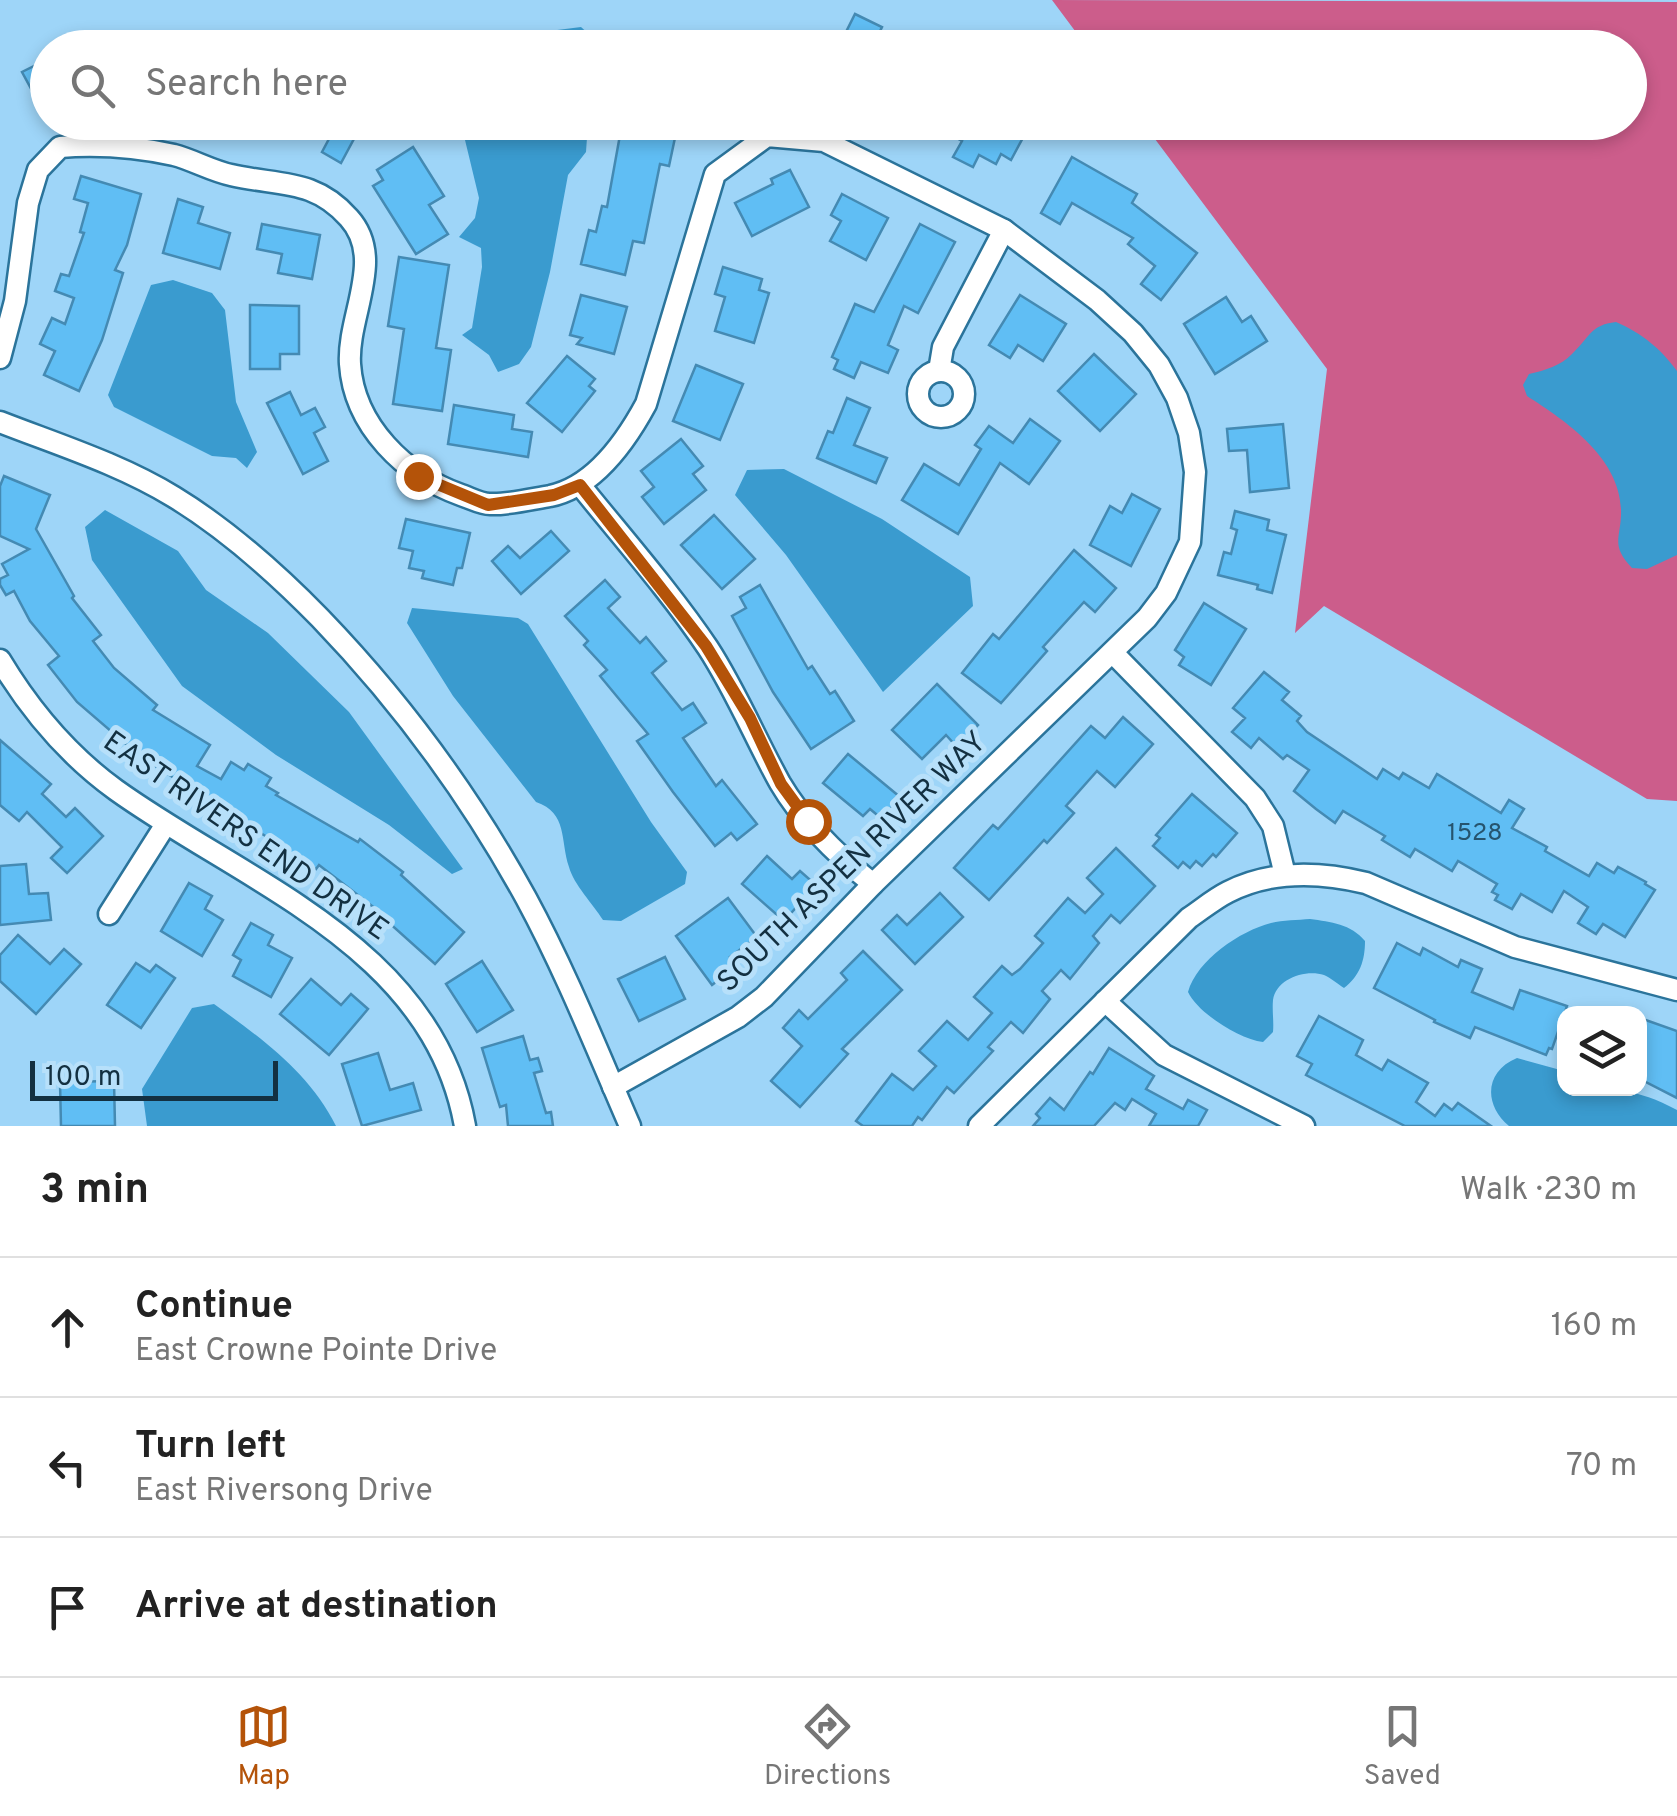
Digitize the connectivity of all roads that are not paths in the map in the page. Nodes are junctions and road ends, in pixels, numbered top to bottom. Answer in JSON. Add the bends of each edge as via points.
{"nodes":[{"id":1,"x":762,"y":140,"type":"edge"},
{"id":2,"x":813,"y":140,"type":"edge"},
{"id":3,"x":1004,"y":230,"type":"junction"},
{"id":4,"x":0,"y":358,"type":"edge"},
{"id":5,"x":940,"y":371,"type":"dead end"},
{"id":6,"x":0,"y":422,"type":"edge"},
{"id":7,"x":580,"y":485,"type":"junction"},
{"id":8,"x":1113,"y":652,"type":"junction"},
{"id":9,"x":0,"y":660,"type":"edge"},
{"id":10,"x":166,"y":824,"type":"junction"},
{"id":11,"x":1285,"y":874,"type":"junction"},
{"id":12,"x":873,"y":884,"type":"junction"},
{"id":13,"x":109,"y":914,"type":"dead end"},
{"id":14,"x":1677,"y":990,"type":"edge"},
{"id":15,"x":1105,"y":1002,"type":"junction"},
{"id":16,"x":613,"y":1087,"type":"junction"},
{"id":17,"x":465,"y":1126,"type":"edge"},
{"id":18,"x":630,"y":1126,"type":"edge"},
{"id":19,"x":979,"y":1126,"type":"edge"},
{"id":20,"x":1304,"y":1126,"type":"edge"}],
"edges":[{"from":1,"to":7,"type":"street","name":"SOUTH ASPEN RIVER WAY","via":[[715,174],[646,404],[611,456]]},
{"from":2,"to":3,"type":"street","name":"SOUTH ASPEN RIVER WAY"},
{"from":3,"to":5,"type":"street","via":[[943,347]]},
{"from":3,"to":8,"type":"street","name":"SOUTH ASPEN RIVER WAY","via":[[1133,333],[1159,365],[1190,433],[1196,472],[1190,542],[1166,593]]},
{"from":4,"to":7,"type":"street","via":[[38,170],[60,146],[175,156],[230,175],[312,188],[339,207],[364,241],[350,364],[362,409],[418,476],[488,505]]},
{"from":6,"to":16,"type":"street","via":[[125,471],[198,512],[342,641],[425,740],[496,846]]},
{"from":7,"to":12,"type":"street","via":[[706,646],[808,821]]},
{"from":8,"to":11,"type":"street","via":[[1256,798],[1273,826]]},
{"from":8,"to":12,"type":"street","name":"SOUTH ASPEN RIVER WAY"},
{"from":9,"to":10,"type":"street","name":"EAST RIVERS END DRIVE","via":[[63,744]]},
{"from":10,"to":13,"type":"street"},
{"from":10,"to":17,"type":"street","name":"EAST RIVERS END DRIVE","via":[[381,969],[432,1036]]},
{"from":11,"to":14,"type":"street","via":[[1366,883],[1515,946]]},
{"from":11,"to":15,"type":"street","via":[[1229,891],[1189,918]]},
{"from":12,"to":16,"type":"street","name":"SOUTH ASPEN RIVER WAY","via":[[764,997]]},
{"from":15,"to":19,"type":"street"},
{"from":15,"to":20,"type":"street","via":[[1164,1055]]},
{"from":16,"to":18,"type":"street"}]}
